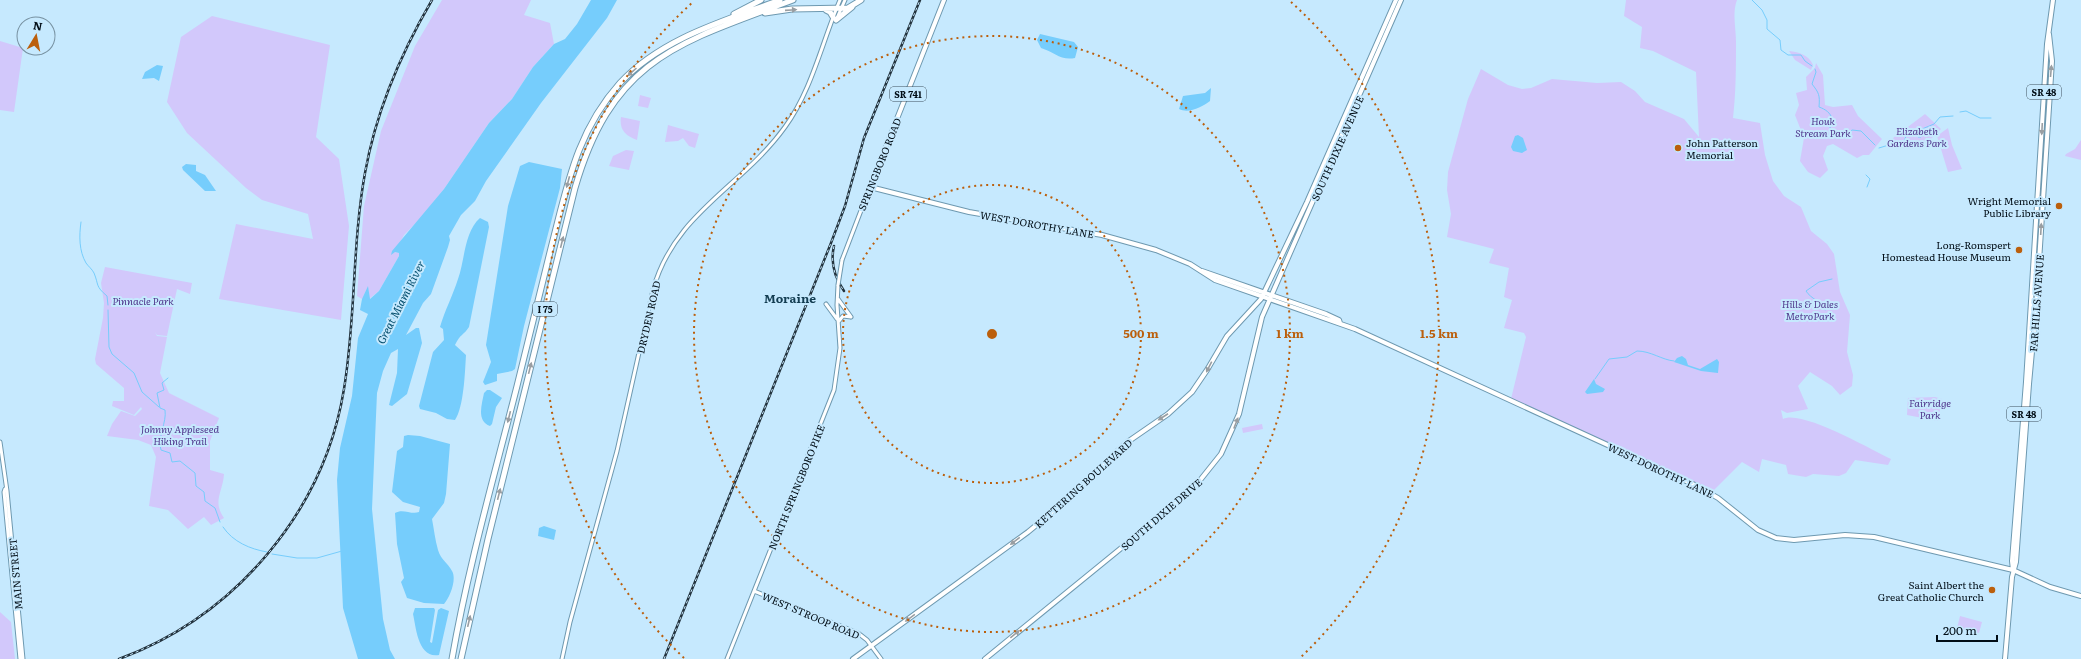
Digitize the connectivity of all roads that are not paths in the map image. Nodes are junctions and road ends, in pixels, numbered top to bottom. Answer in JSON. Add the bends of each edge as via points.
{"nodes":[{"id":1,"x":761,"y":0,"type":"edge"},
{"id":2,"x":780,"y":0,"type":"edge"},
{"id":3,"x":793,"y":0,"type":"edge"},
{"id":4,"x":840,"y":0,"type":"edge"},
{"id":5,"x":844,"y":0,"type":"edge"},
{"id":6,"x":861,"y":0,"type":"edge"},
{"id":7,"x":944,"y":0,"type":"edge"},
{"id":8,"x":1396,"y":0,"type":"edge"},
{"id":9,"x":2053,"y":0,"type":"edge"},
{"id":10,"x":1400,"y":1,"type":"edge"},
{"id":11,"x":839,"y":8,"type":"junction"},
{"id":12,"x":821,"y":9,"type":"junction"},
{"id":13,"x":739,"y":20,"type":"junction"},
{"id":14,"x":834,"y":21,"type":"junction"},
{"id":15,"x":698,"y":31,"type":"junction"},
{"id":16,"x":2049,"y":34,"type":"junction"},
{"id":17,"x":870,"y":187,"type":"junction"},
{"id":18,"x":1307,"y":202,"type":"junction"},
{"id":19,"x":1306,"y":216,"type":"junction"},
{"id":20,"x":1298,"y":222,"type":"junction"},
{"id":21,"x":1292,"y":232,"type":"junction"},
{"id":22,"x":1286,"y":246,"type":"junction"},
{"id":23,"x":1293,"y":247,"type":"junction"},
{"id":24,"x":1283,"y":268,"type":"junction"},
{"id":25,"x":1268,"y":284,"type":"junction"},
{"id":26,"x":1256,"y":292,"type":"junction"},
{"id":27,"x":1263,"y":294,"type":"junction"},
{"id":28,"x":837,"y":297,"type":"junction"},
{"id":29,"x":1270,"y":297,"type":"junction"},
{"id":30,"x":1275,"y":301,"type":"junction"},
{"id":31,"x":826,"y":304,"type":"dead end"},
{"id":32,"x":1257,"y":305,"type":"junction"},
{"id":33,"x":837,"y":309,"type":"joint"},
{"id":34,"x":1265,"y":309,"type":"junction"},
{"id":35,"x":1251,"y":311,"type":"junction"},
{"id":36,"x":1262,"y":317,"type":"junction"},
{"id":37,"x":838,"y":322,"type":"junction"},
{"id":38,"x":1340,"y":323,"type":"junction"},
{"id":39,"x":0,"y":442,"type":"edge"},
{"id":40,"x":5,"y":489,"type":"junction"},
{"id":41,"x":2016,"y":562,"type":"junction"},
{"id":42,"x":2013,"y":570,"type":"junction"},
{"id":43,"x":2024,"y":574,"type":"junction"},
{"id":44,"x":754,"y":591,"type":"junction"},
{"id":45,"x":2081,"y":596,"type":"edge"},
{"id":46,"x":871,"y":646,"type":"junction"},
{"id":47,"x":20,"y":659,"type":"edge"},
{"id":48,"x":23,"y":659,"type":"edge"},
{"id":49,"x":452,"y":659,"type":"edge"},
{"id":50,"x":461,"y":659,"type":"edge"},
{"id":51,"x":562,"y":659,"type":"edge"},
{"id":52,"x":727,"y":659,"type":"edge"},
{"id":53,"x":853,"y":659,"type":"edge"},
{"id":54,"x":881,"y":659,"type":"edge"},
{"id":55,"x":985,"y":659,"type":"edge"},
{"id":56,"x":2006,"y":659,"type":"edge"}],
"edges":[{"from":1,"to":15,"type":"highway"},
{"from":2,"to":15,"type":"highway","number":"I 75"},
{"from":3,"to":13,"type":"highway","number":"I 75"},
{"from":4,"to":11,"type":"main road","name":"DRYDEN ROAD"},
{"from":5,"to":11,"type":"main road","name":"DRYDEN ROAD"},
{"from":6,"to":11,"type":"highway","via":[[851,7]]},
{"from":6,"to":14,"type":"highway"},
{"from":7,"to":17,"type":"main road","name":"SPRINGBORO ROAD","number":"SR 741"},
{"from":8,"to":18,"type":"main road","name":"SOUTH DIXIE AVENUE"},
{"from":9,"to":16,"type":"main road","name":"FAR HILLS AVENUE","number":"SR 48"},
{"from":10,"to":19,"type":"main road","name":"SOUTH DIXIE AVENUE"},
{"from":11,"to":12,"type":"highway"},
{"from":11,"to":14,"type":"main road","name":"DRYDEN ROAD"},
{"from":13,"to":12,"type":"highway","one_way":true,"via":[[774,11]]},
{"from":12,"to":14,"type":"highway","via":[[830,11]]},
{"from":50,"to":13,"type":"highway","number":"I 75","one_way":true,"via":[[575,188],[590,143],[615,100],[649,65],[688,41]]},
{"from":14,"to":51,"type":"main road","name":"DRYDEN ROAD","via":[[802,98],[785,128],[761,155],[690,222],[662,266],[653,290],[617,451],[571,617]]},
{"from":15,"to":49,"type":"highway","number":"I 75","one_way":true,"via":[[663,49],[627,76],[598,112],[578,150],[567,184],[475,553]]},
{"from":41,"to":16,"type":"main road","name":"FAR HILLS AVENUE","number":"SR 48","one_way":true,"via":[[2052,60]]},
{"from":16,"to":42,"type":"main road","name":"FAR HILLS AVENUE","number":"SR 48","one_way":true},
{"from":17,"to":26,"type":"main road","name":"WEST DOROTHY LANE","via":[[984,215],[1118,238],[1164,253],[1201,271]]},
{"from":17,"to":28,"type":"main road","name":"SPRINGBORO ROAD","number":"SR 741","bridge":true,"via":[[842,260]]},
{"from":18,"to":19,"type":"main road","via":[[1304,215]]},
{"from":18,"to":20,"type":"main road","name":"SOUTH DIXIE AVENUE"},
{"from":19,"to":20,"type":"main road"},
{"from":19,"to":23,"type":"main road","name":"SOUTH DIXIE AVENUE"},
{"from":20,"to":21,"type":"main road","name":"SOUTH DIXIE AVENUE"},
{"from":21,"to":22,"type":"main road","name":"SOUTH DIXIE AVENUE"},
{"from":21,"to":23,"type":"main road"},
{"from":22,"to":24,"type":"main road","via":[[1289,251]]},
{"from":22,"to":25,"type":"main road","name":"SOUTH DIXIE AVENUE"},
{"from":23,"to":24,"type":"main road","name":"SOUTH DIXIE AVENUE"},
{"from":24,"to":29,"type":"main road","name":"SOUTH DIXIE AVENUE"},
{"from":25,"to":26,"type":"main road"},
{"from":25,"to":27,"type":"main road","name":"SOUTH DIXIE AVENUE"},
{"from":26,"to":27,"type":"main road","name":"WEST DOROTHY LANE"},
{"from":26,"to":32,"type":"main road"},
{"from":27,"to":29,"type":"main road","name":"WEST DOROTHY LANE"},
{"from":27,"to":32,"type":"main road","name":"KETTERING BOULEVARD"},
{"from":28,"to":33,"type":"main road","name":"SPRINGBORO ROAD","number":"SR 741"},
{"from":28,"to":37,"type":"main road","via":[[851,317],[843,316]]},
{"from":29,"to":30,"type":"main road","name":"WEST DOROTHY LANE"},
{"from":29,"to":34,"type":"main road","name":"SOUTH DIXIE DRIVE"},
{"from":29,"to":38,"type":"main road","name":"WEST DOROTHY LANE","via":[[1326,314]]},
{"from":30,"to":34,"type":"main road"},
{"from":30,"to":38,"type":"main road","name":"WEST DOROTHY LANE"},
{"from":31,"to":37,"type":"main road"},
{"from":32,"to":35,"type":"main road","name":"KETTERING BOULEVARD"},
{"from":33,"to":37,"type":"main road","name":"NORTH SPRINGBORO PIKE","number":"SR 741"},
{"from":34,"to":36,"type":"main road","name":"SOUTH DIXIE DRIVE"},
{"from":35,"to":36,"type":"main road","via":[[1257,309]]},
{"from":35,"to":46,"type":"main road","name":"KETTERING BOULEVARD","one_way":true,"via":[[1227,336],[1201,380],[1175,409],[1126,443],[1068,499],[1028,532]]},
{"from":55,"to":36,"type":"main road","name":"SOUTH DIXIE DRIVE","one_way":true,"via":[[1127,545],[1205,476],[1221,454],[1238,420]]},
{"from":37,"to":44,"type":"main road","name":"NORTH SPRINGBORO PIKE","number":"SR 741","via":[[839,358],[834,390]]},
{"from":38,"to":42,"type":"main road","name":"WEST DOROTHY LANE","via":[[1704,489],[1771,537],[1794,540],[1845,535],[1871,536]]},
{"from":39,"to":40,"type":"main road","name":"MAIN STREET"},
{"from":40,"to":47,"type":"main road","name":"MAIN STREET"},
{"from":40,"to":48,"type":"main road","name":"MAIN STREET"},
{"from":41,"to":42,"type":"main road","name":"FAR HILLS AVENUE","number":"SR 48"},
{"from":41,"to":43,"type":"main road"},
{"from":42,"to":43,"type":"main road","name":"WEST DOROTHY LANE"},
{"from":42,"to":56,"type":"main road","name":"FAR HILLS AVENUE","number":"SR 48"},
{"from":43,"to":45,"type":"main road","name":"WEST DOROTHY LANE","via":[[2050,587]]},
{"from":44,"to":46,"type":"main road","name":"WEST STROOP ROAD","via":[[858,633]]},
{"from":44,"to":52,"type":"main road","name":"NORTH SPRINGBORO PIKE","number":"SR 741"},
{"from":46,"to":53,"type":"main road","name":"KETTERING BOULEVARD"},
{"from":46,"to":54,"type":"main road","name":"WEST STROOP ROAD"}]}
